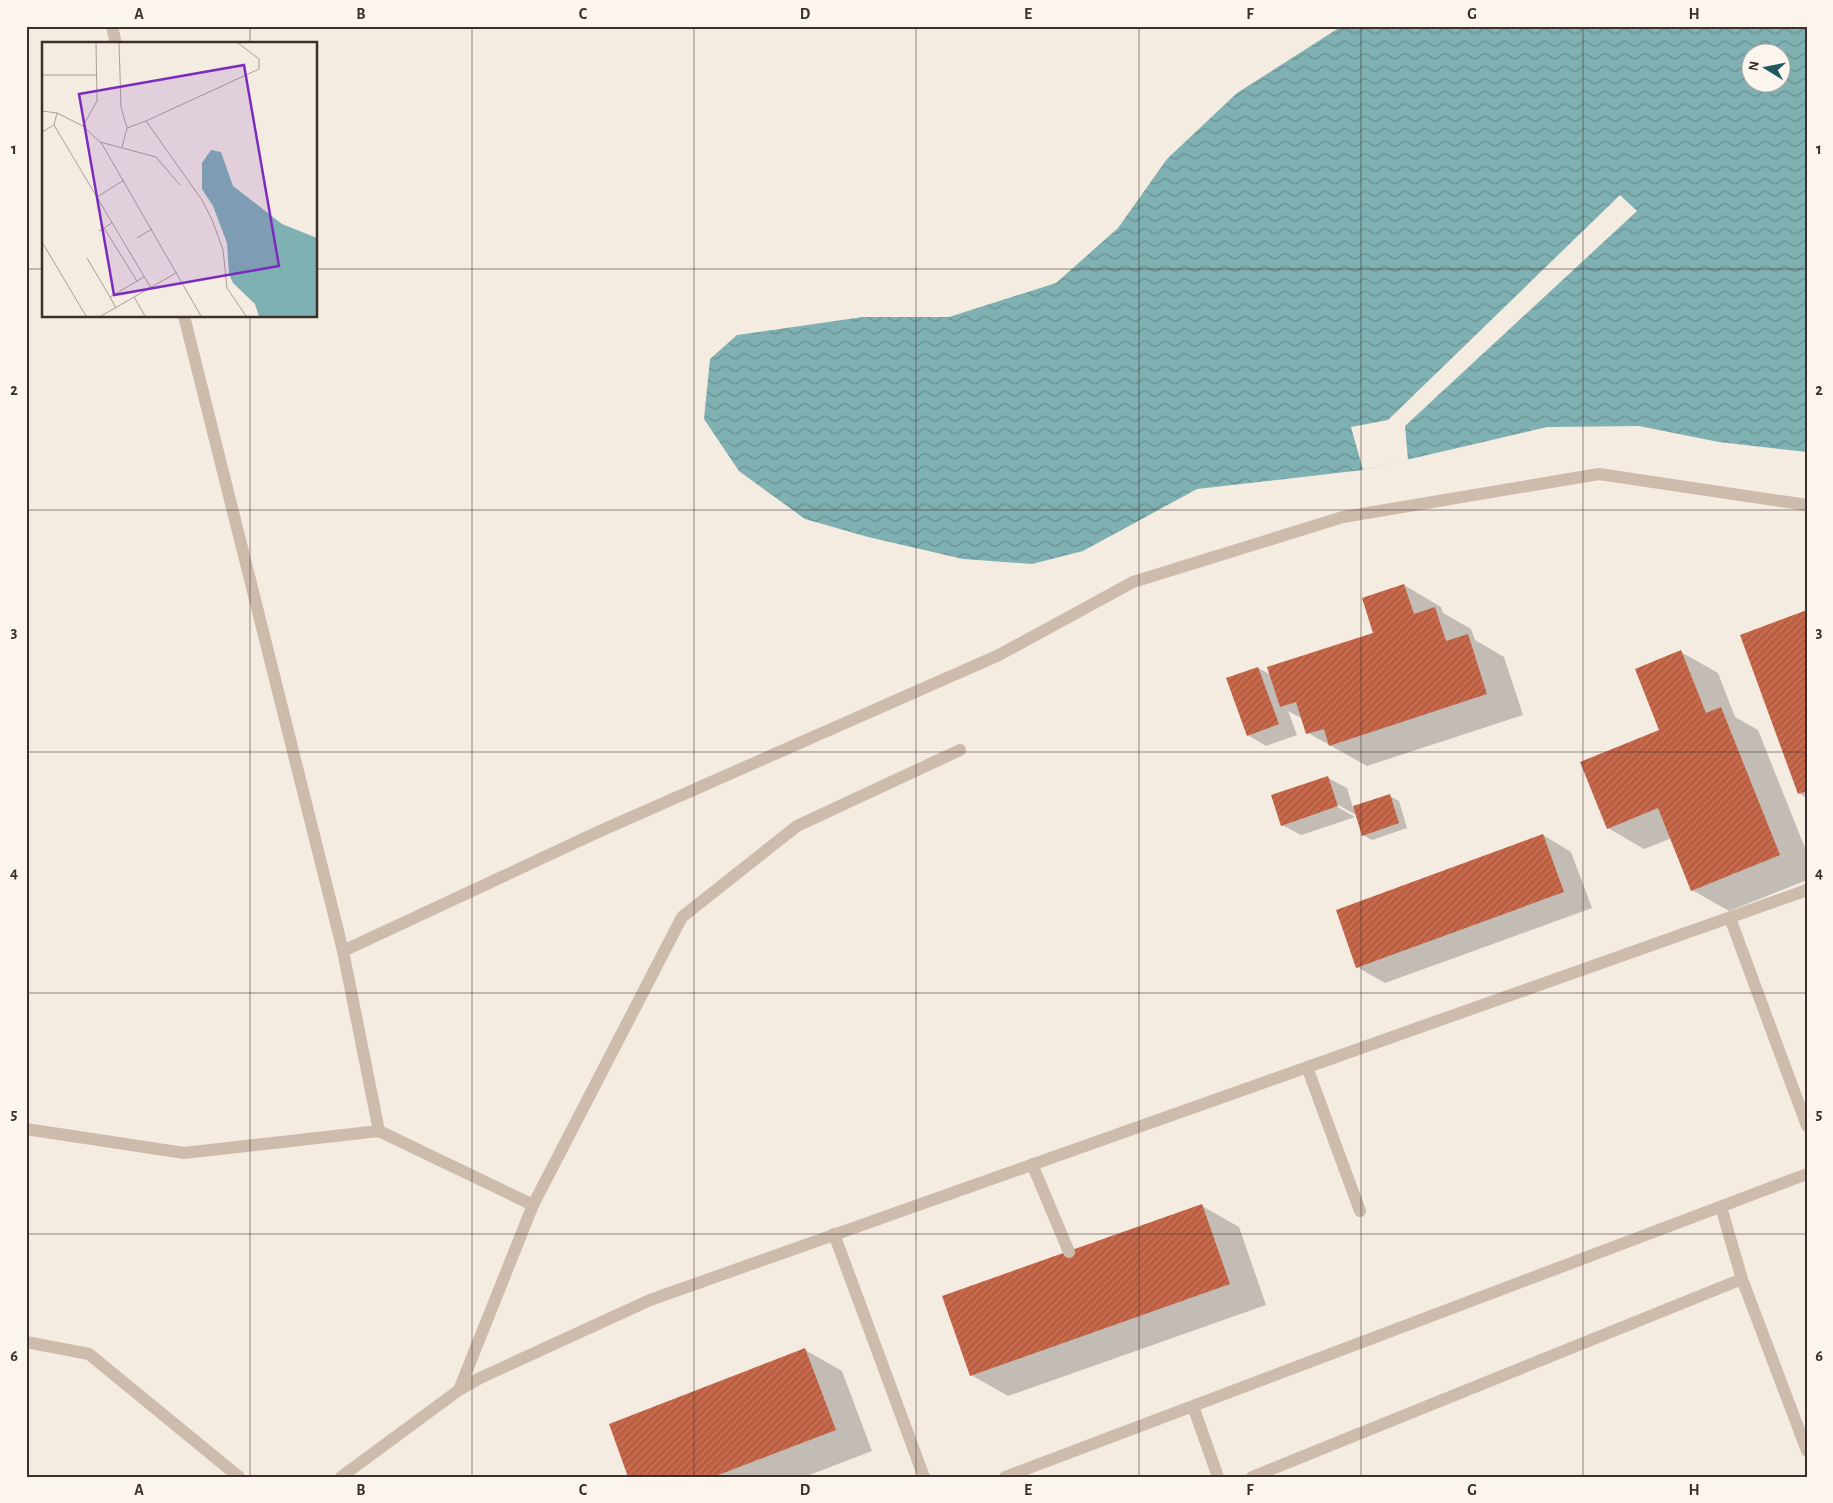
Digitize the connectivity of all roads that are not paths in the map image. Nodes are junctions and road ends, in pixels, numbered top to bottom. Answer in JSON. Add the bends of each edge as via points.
{"nodes":[{"id":1,"x":112,"y":26,"type":"edge"},
{"id":2,"x":116,"y":42,"type":"edge"},
{"id":3,"x":184,"y":318,"type":"edge"},
{"id":4,"x":1807,"y":505,"type":"edge"},
{"id":5,"x":960,"y":750,"type":"dead end"},
{"id":6,"x":1807,"y":890,"type":"edge"},
{"id":7,"x":1730,"y":918,"type":"junction"},
{"id":8,"x":342,"y":950,"type":"junction"},
{"id":9,"x":1307,"y":1067,"type":"junction"},
{"id":10,"x":1807,"y":1126,"type":"edge"},
{"id":11,"x":26,"y":1129,"type":"edge"},
{"id":12,"x":380,"y":1131,"type":"junction"},
{"id":13,"x":1032,"y":1164,"type":"junction"},
{"id":14,"x":1807,"y":1174,"type":"edge"},
{"id":15,"x":533,"y":1205,"type":"junction"},
{"id":16,"x":1721,"y":1207,"type":"junction"},
{"id":17,"x":1360,"y":1211,"type":"dead end"},
{"id":18,"x":834,"y":1234,"type":"junction"},
{"id":19,"x":1069,"y":1252,"type":"dead end"},
{"id":20,"x":1742,"y":1279,"type":"junction"},
{"id":21,"x":26,"y":1342,"type":"edge"},
{"id":22,"x":459,"y":1390,"type":"junction"},
{"id":23,"x":1193,"y":1406,"type":"junction"},
{"id":24,"x":1807,"y":1451,"type":"edge"},
{"id":25,"x":238,"y":1477,"type":"edge"},
{"id":26,"x":340,"y":1477,"type":"edge"},
{"id":27,"x":924,"y":1477,"type":"edge"},
{"id":28,"x":1005,"y":1477,"type":"edge"},
{"id":29,"x":1218,"y":1477,"type":"edge"},
{"id":30,"x":1252,"y":1477,"type":"edge"}],
"edges":[{"from":1,"to":2,"type":"street"},
{"from":3,"to":8,"type":"street"},
{"from":4,"to":8,"type":"street","via":[[1599,474],[1343,517],[1132,582],[999,655],[598,832]]},
{"from":5,"to":15,"type":"street","via":[[797,826],[682,917]]},
{"from":6,"to":7,"type":"street"},
{"from":7,"to":9,"type":"street"},
{"from":7,"to":10,"type":"street"},
{"from":8,"to":12,"type":"street"},
{"from":9,"to":13,"type":"street"},
{"from":9,"to":17,"type":"street"},
{"from":11,"to":12,"type":"street","via":[[184,1153]]},
{"from":12,"to":15,"type":"street"},
{"from":13,"to":18,"type":"street"},
{"from":13,"to":19,"type":"street"},
{"from":14,"to":16,"type":"street"},
{"from":15,"to":22,"type":"street"},
{"from":16,"to":20,"type":"street"},
{"from":16,"to":23,"type":"street"},
{"from":18,"to":22,"type":"street","via":[[650,1300]]},
{"from":18,"to":27,"type":"street"},
{"from":20,"to":24,"type":"street"},
{"from":20,"to":30,"type":"street"},
{"from":21,"to":25,"type":"street","via":[[90,1354]]},
{"from":22,"to":26,"type":"street"},
{"from":23,"to":28,"type":"street"},
{"from":23,"to":29,"type":"street"}]}
